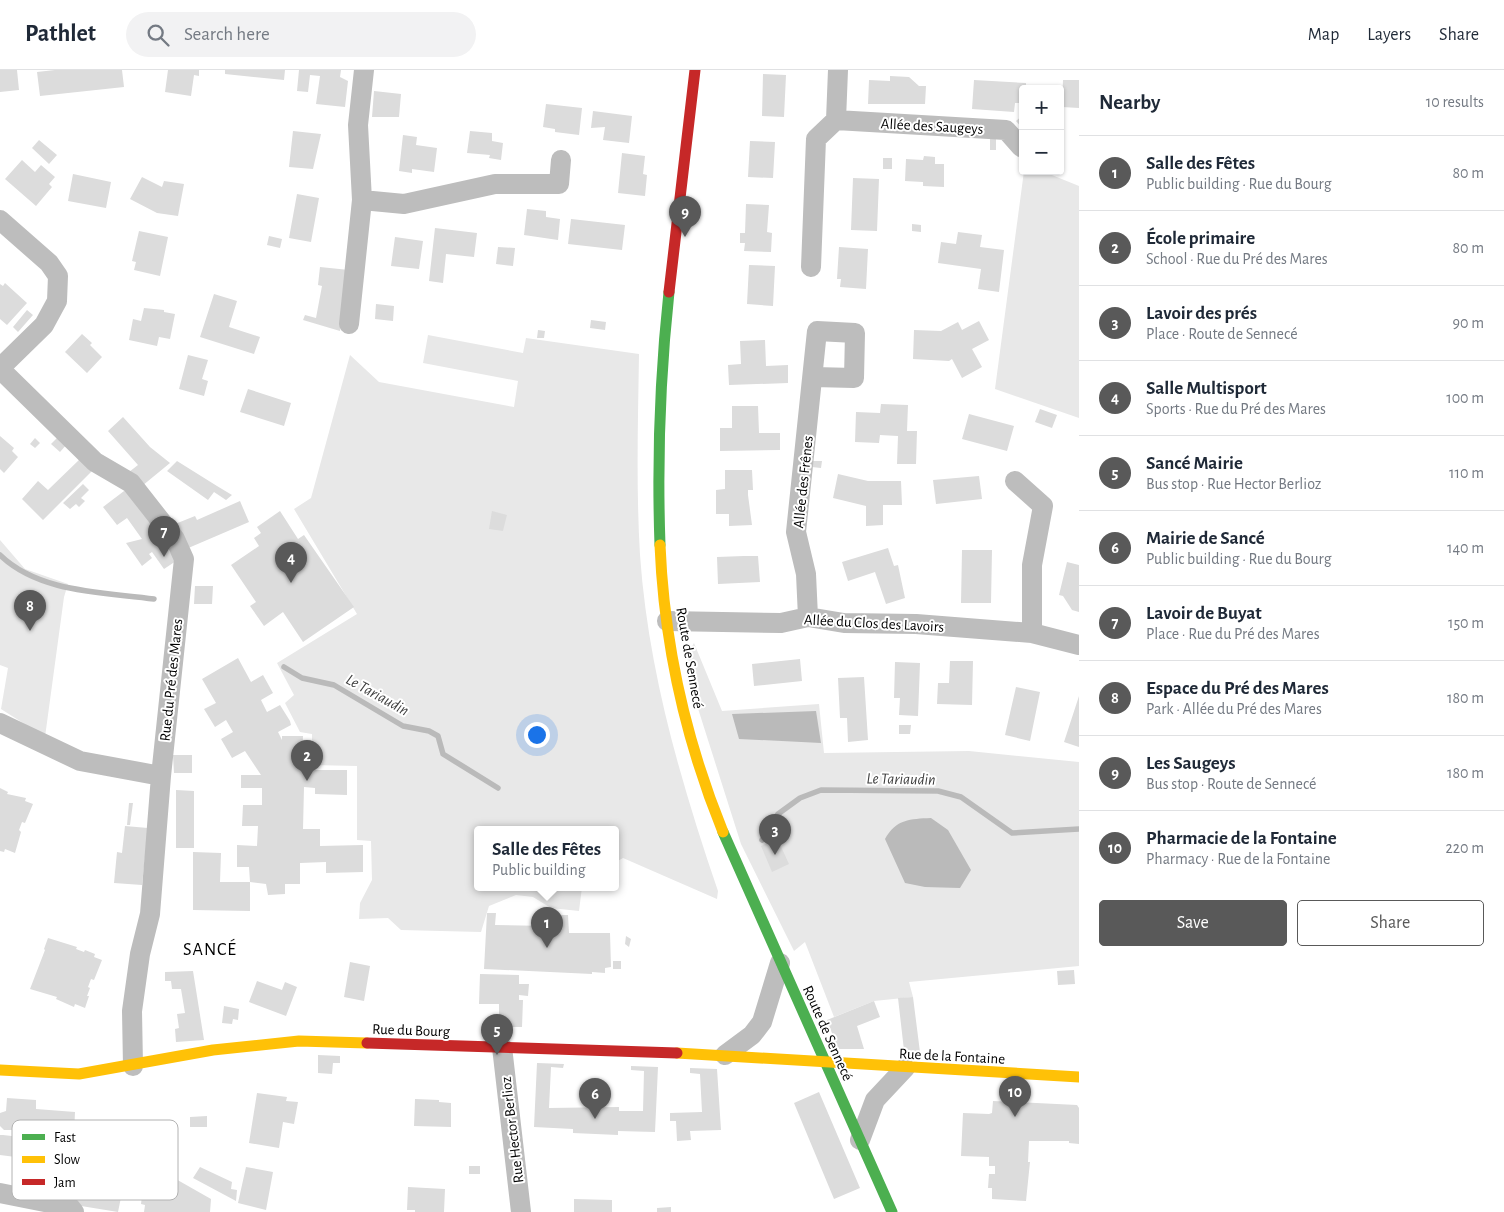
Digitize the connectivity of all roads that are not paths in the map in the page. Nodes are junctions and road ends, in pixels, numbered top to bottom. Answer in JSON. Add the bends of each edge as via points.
{"nodes":[{"id":1,"x":364,"y":70,"type":"edge"},
{"id":2,"x":695,"y":70,"type":"edge"},
{"id":3,"x":838,"y":70,"type":"edge"},
{"id":4,"x":836,"y":120,"type":"junction"},
{"id":5,"x":1019,"y":145,"type":"edge"},
{"id":6,"x":561,"y":160,"type":"dead end"},
{"id":7,"x":362,"y":200,"type":"junction"},
{"id":8,"x":0,"y":220,"type":"edge"},
{"id":9,"x":811,"y":267,"type":"dead end"},
{"id":10,"x":349,"y":324,"type":"dead end"},
{"id":11,"x":0,"y":369,"type":"edge"},
{"id":12,"x":814,"y":377,"type":"dead end"},
{"id":13,"x":1015,"y":481,"type":"dead end"},
{"id":14,"x":808,"y":617,"type":"junction"},
{"id":15,"x":667,"y":621,"type":"junction"},
{"id":16,"x":1032,"y":633,"type":"junction"},
{"id":17,"x":1079,"y":645,"type":"edge"},
{"id":18,"x":0,"y":723,"type":"edge"},
{"id":19,"x":160,"y":776,"type":"junction"},
{"id":20,"x":780,"y":963,"type":"junction"},
{"id":21,"x":502,"y":1047,"type":"junction"},
{"id":22,"x":725,"y":1055,"type":"junction"},
{"id":23,"x":824,"y":1062,"type":"junction"},
{"id":24,"x":132,"y":1066,"type":"junction"},
{"id":25,"x":904,"y":1068,"type":"junction"},
{"id":26,"x":0,"y":1070,"type":"edge"},
{"id":27,"x":1079,"y":1078,"type":"edge"},
{"id":28,"x":860,"y":1140,"type":"junction"},
{"id":29,"x":35,"y":1200,"type":"edge"},
{"id":30,"x":74,"y":1212,"type":"edge"},
{"id":31,"x":522,"y":1212,"type":"edge"},
{"id":32,"x":892,"y":1212,"type":"edge"}],
"edges":[{"from":1,"to":7,"type":"street","via":[[358,125]]},
{"from":2,"to":15,"type":"street","name":"Route de Sennecé","via":[[664,321],[658,417],[658,537]]},
{"from":3,"to":4,"type":"street"},
{"from":4,"to":5,"type":"street","name":"Allée des Saugeys","via":[[1006,130]]},
{"from":4,"to":9,"type":"street","via":[[816,138]]},
{"from":6,"to":7,"type":"street","via":[[559,184],[495,184],[404,204]]},
{"from":7,"to":10,"type":"street"},
{"from":8,"to":11,"type":"street","via":[[49,263],[58,276],[57,301],[44,325]]},
{"from":11,"to":19,"type":"street","name":"Rue du Pré des Mares","via":[[95,462],[132,483],[175,539],[184,559]]},
{"from":12,"to":14,"type":"street","name":"Allée des Frênes","via":[[796,532],[806,574]]},
{"from":13,"to":16,"type":"street","via":[[1043,506],[1032,565]]},
{"from":14,"to":15,"type":"street","name":"Allée du Clos des Lavoirs","via":[[781,623]]},
{"from":14,"to":16,"type":"street","name":"Allée du Clos des Lavoirs","via":[[844,623],[916,624]]},
{"from":15,"to":20,"type":"street","name":"Route de Sennecé","via":[[689,734],[716,818]]},
{"from":16,"to":17,"type":"street","name":"Allée du Clos des Lavoirs"},
{"from":18,"to":19,"type":"street","via":[[80,761]]},
{"from":19,"to":24,"type":"street","name":"Rue du Pré des Mares","via":[[150,914],[140,954],[132,1011]]},
{"from":20,"to":22,"type":"street","via":[[762,1022],[752,1035]]},
{"from":20,"to":23,"type":"street","name":"Route de Sennecé"},
{"from":21,"to":22,"type":"street","name":"Rue du Bourg"},
{"from":21,"to":24,"type":"street","name":"Rue du Bourg","via":[[299,1041],[213,1050]]},
{"from":21,"to":31,"type":"street","name":"Rue Hector Berlioz"},
{"from":22,"to":23,"type":"street","name":"Rue du Bourg"},
{"from":23,"to":25,"type":"street","name":"Rue de la Fontaine"},
{"from":23,"to":28,"type":"street","name":"Route de Sennecé"},
{"from":24,"to":26,"type":"street","name":"Rue du Bourg","via":[[79,1074]]},
{"from":25,"to":27,"type":"street","name":"Rue de la Fontaine"},
{"from":25,"to":28,"type":"street","via":[[875,1100]]},
{"from":28,"to":32,"type":"street","name":"Route de Sennecé"},
{"from":29,"to":30,"type":"street","via":[[70,1207]]}]}
